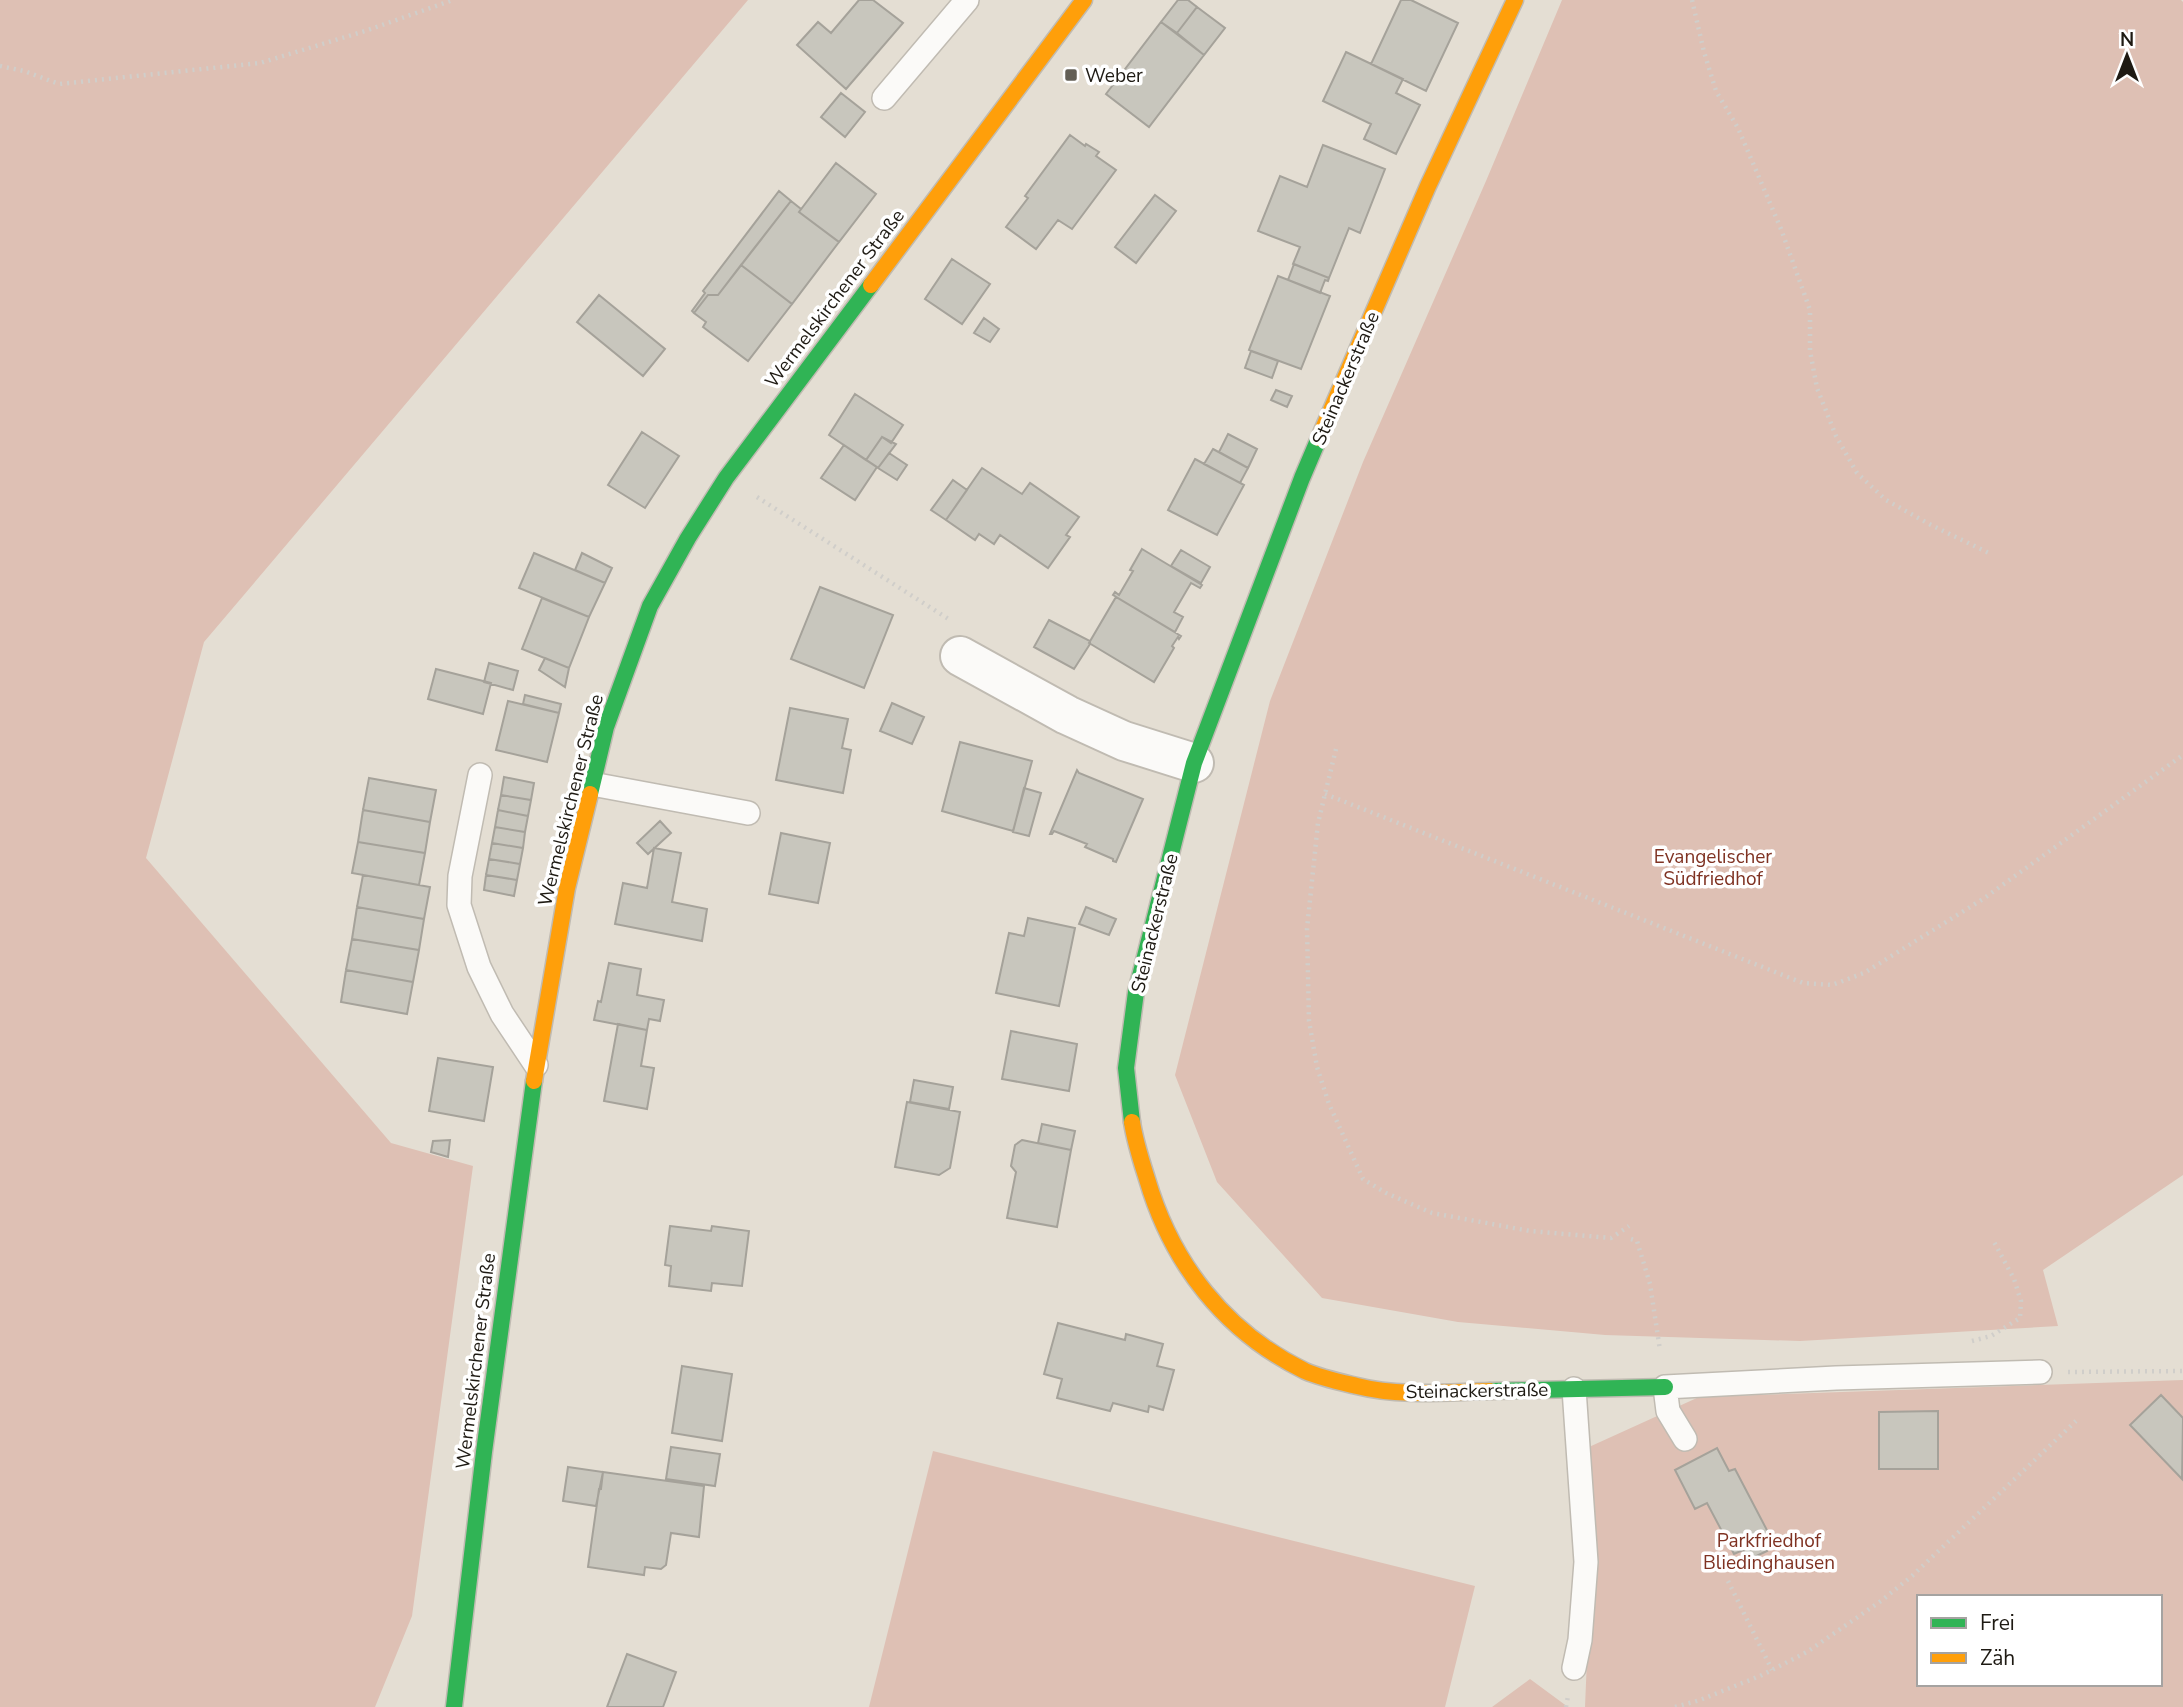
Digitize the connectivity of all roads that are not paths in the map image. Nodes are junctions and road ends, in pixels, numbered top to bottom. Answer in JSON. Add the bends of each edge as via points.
{"nodes":[{"id":1,"x":967,"y":0,"type":"edge"},
{"id":2,"x":1084,"y":0,"type":"edge"},
{"id":3,"x":1515,"y":0,"type":"edge"},
{"id":4,"x":884,"y":98,"type":"dead end"},
{"id":5,"x":960,"y":656,"type":"dead end"},
{"id":6,"x":1194,"y":763,"type":"junction"},
{"id":7,"x":480,"y":775,"type":"dead end"},
{"id":8,"x":592,"y":784,"type":"junction"},
{"id":9,"x":748,"y":813,"type":"dead end"},
{"id":10,"x":536,"y":1065,"type":"junction"},
{"id":11,"x":2040,"y":1372,"type":"road end"},
{"id":12,"x":1665,"y":1387,"type":"junction"},
{"id":13,"x":1574,"y":1389,"type":"junction"},
{"id":14,"x":1685,"y":1439,"type":"dead end"},
{"id":15,"x":1574,"y":1668,"type":"dead end"},
{"id":16,"x":454,"y":1707,"type":"edge"}],
"edges":[{"from":1,"to":4,"type":"lane"},
{"from":2,"to":8,"type":"street","name":"Wermelskirchener Straße","via":[[726,478],[688,538],[650,606],[606,727]]},
{"from":3,"to":6,"type":"street","name":"Steinackerstraße","via":[[1428,186],[1302,478]]},
{"from":5,"to":6,"type":"street","via":[[1067,715],[1124,741]]},
{"from":6,"to":13,"type":"street","name":"Steinackerstraße","via":[[1136,992],[1126,1068],[1134,1136],[1154,1203],[1179,1256],[1214,1305],[1257,1343],[1307,1372],[1359,1387],[1412,1393]]},
{"from":7,"to":10,"type":"lane","via":[[460,876],[459,905],[485,979]]},
{"from":8,"to":9,"type":"lane"},
{"from":8,"to":10,"type":"street","name":"Wermelskirchener Straße","via":[[567,888]]},
{"from":10,"to":16,"type":"street","name":"Wermelskirchener Straße"},
{"from":11,"to":12,"type":"lane","name":"Steinackerstraße"},
{"from":12,"to":13,"type":"street","name":"Steinackerstraße"},
{"from":12,"to":14,"type":"lane","via":[[1668,1411]]},
{"from":13,"to":15,"type":"lane","via":[[1586,1562]]}]}
